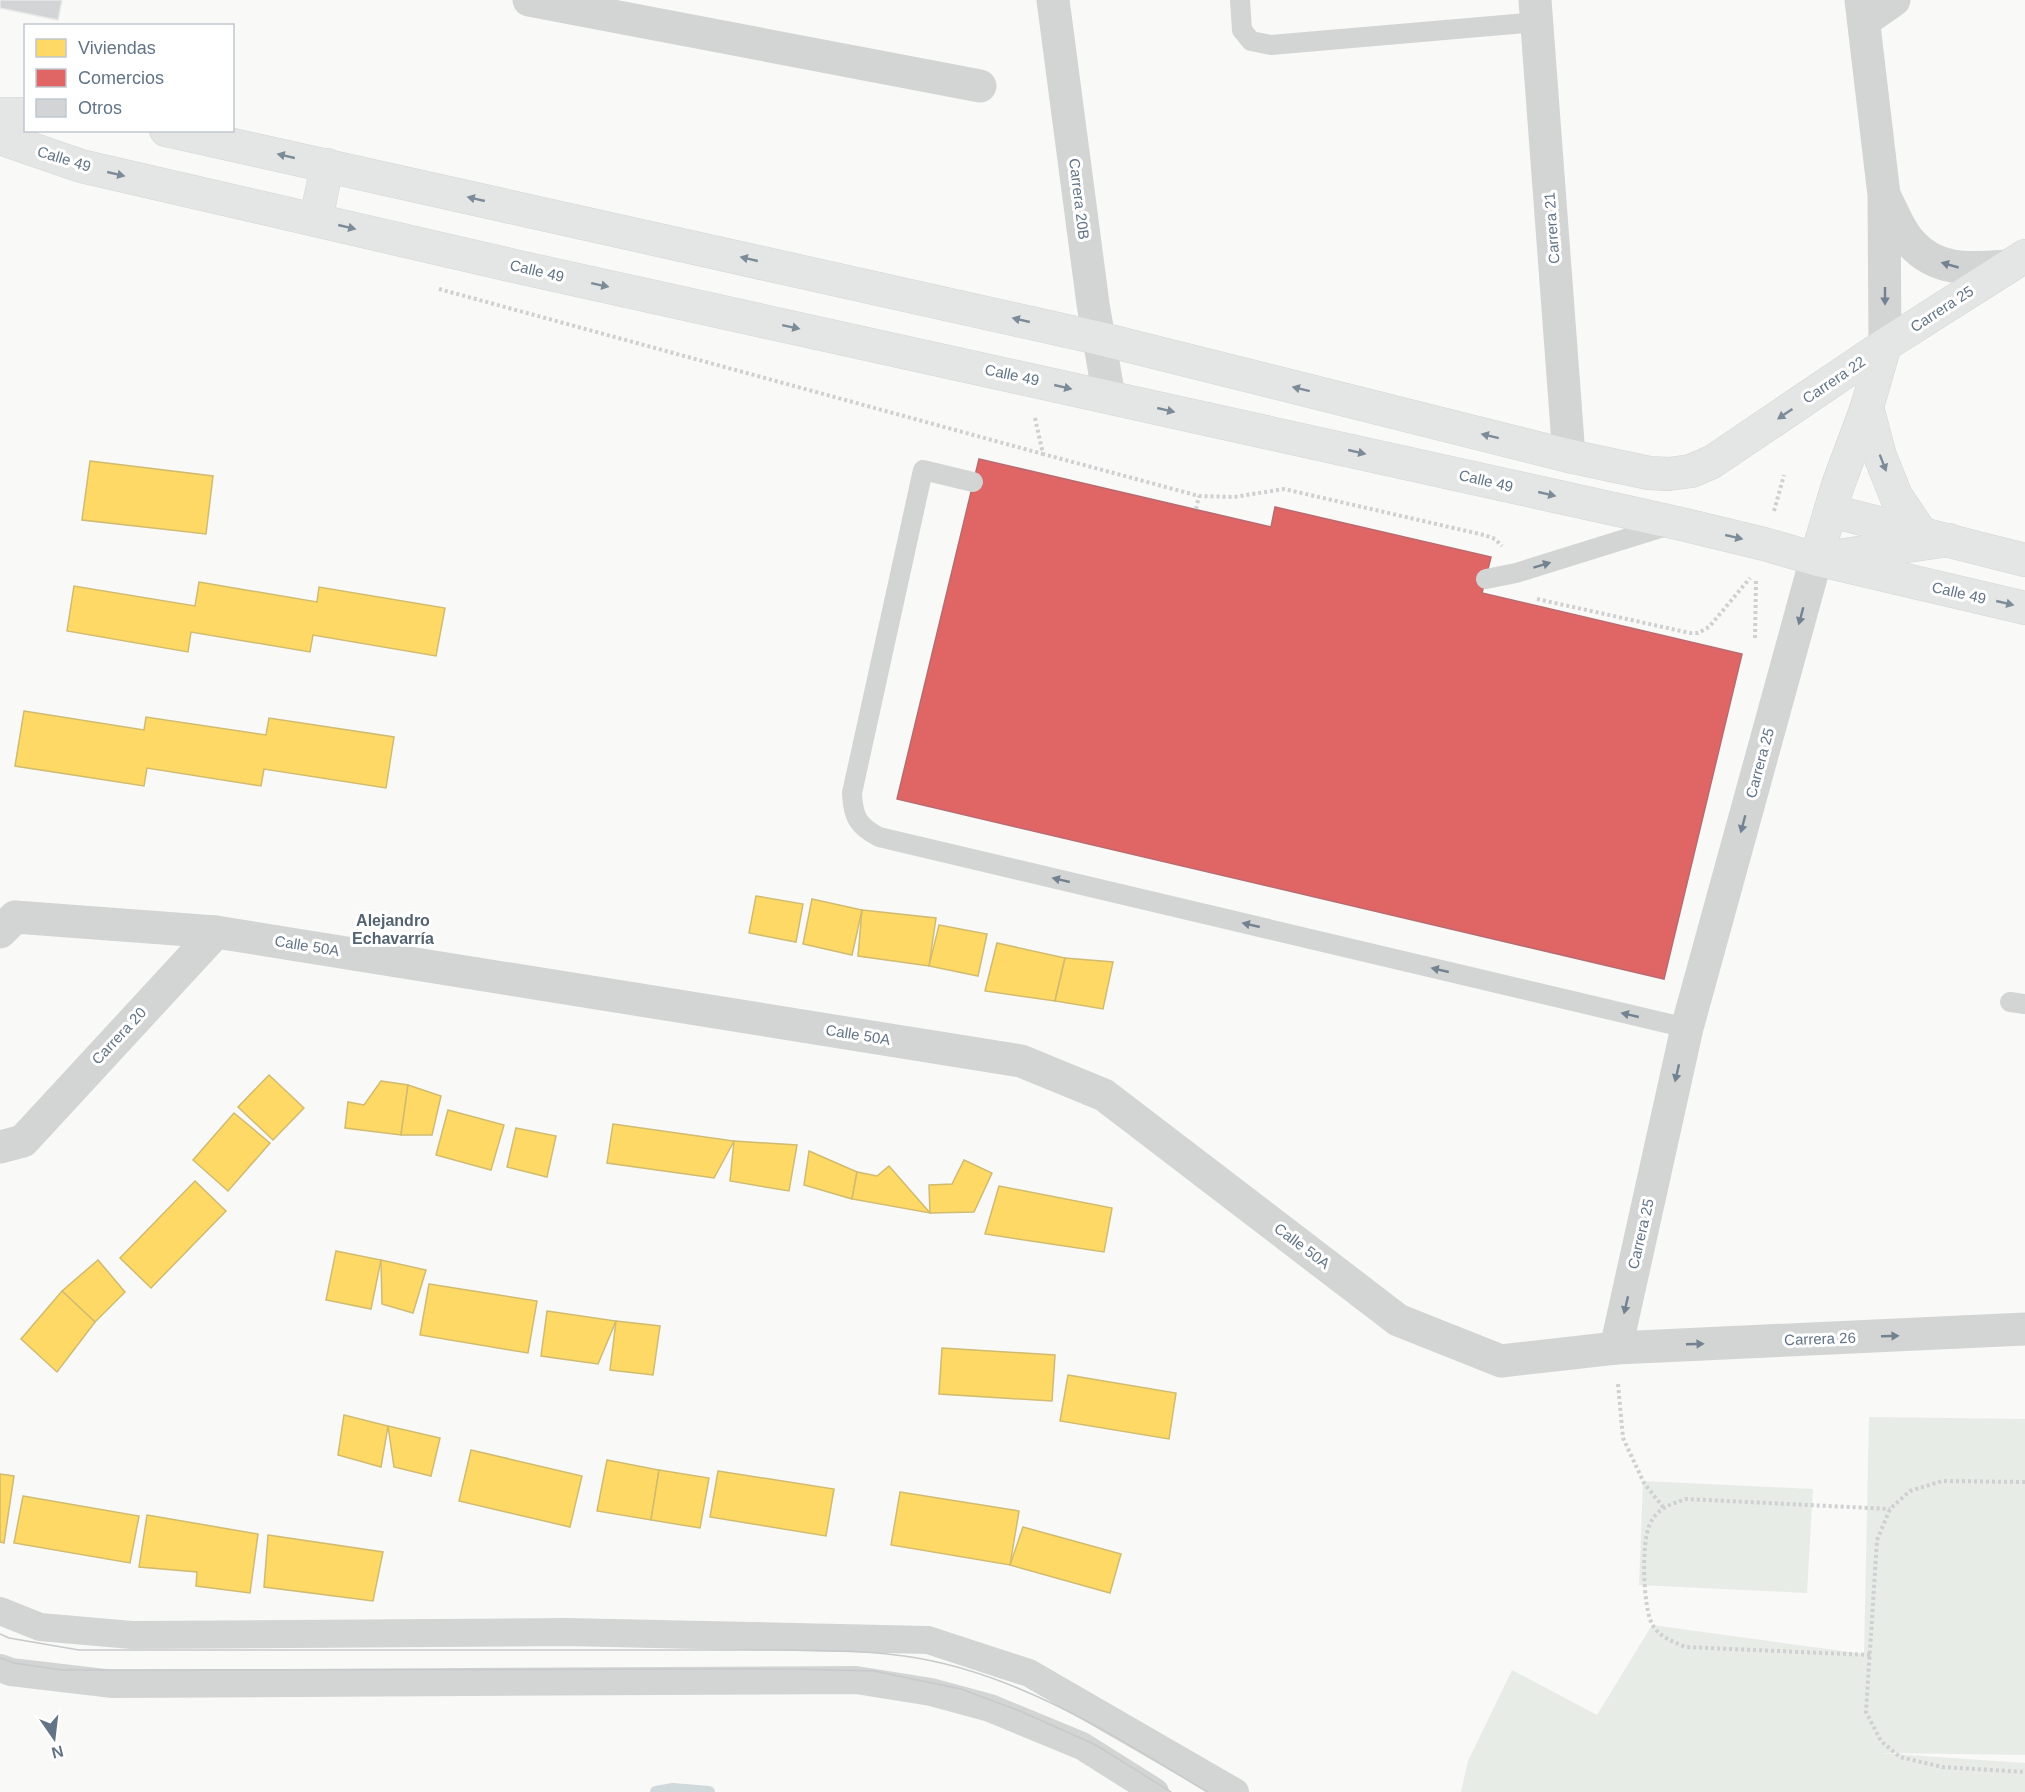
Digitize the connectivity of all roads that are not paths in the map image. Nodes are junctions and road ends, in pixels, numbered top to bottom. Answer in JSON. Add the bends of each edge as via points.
{"nodes":[{"id":1,"x":529,"y":0,"type":"edge"},
{"id":2,"x":1053,"y":0,"type":"edge"},
{"id":3,"x":1240,"y":0,"type":"edge"},
{"id":4,"x":1894,"y":0,"type":"edge"},
{"id":5,"x":1536,"y":11,"type":"edge"},
{"id":6,"x":1863,"y":11,"type":"edge"},
{"id":7,"x":980,"y":86,"type":"dead end"},
{"id":8,"x":7,"y":130,"type":"edge"},
{"id":9,"x":175,"y":132,"type":"edge"},
{"id":10,"x":327,"y":165,"type":"junction"},
{"id":11,"x":1884,"y":195,"type":"junction"},
{"id":12,"x":316,"y":220,"type":"junction"},
{"id":13,"x":2017,"y":261,"type":"edge"},
{"id":14,"x":1098,"y":338,"type":"junction"},
{"id":15,"x":1885,"y":345,"type":"junction"},
{"id":16,"x":1109,"y":397,"type":"junction"},
{"id":17,"x":1867,"y":407,"type":"junction"},
{"id":18,"x":1569,"y":456,"type":"junction"},
{"id":19,"x":973,"y":482,"type":"dead end"},
{"id":20,"x":1831,"y":511,"type":"junction"},
{"id":21,"x":1677,"y":523,"type":"junction"},
{"id":22,"x":1935,"y":537,"type":"junction"},
{"id":23,"x":1816,"y":559,"type":"junction"},
{"id":24,"x":2025,"y":560,"type":"edge"},
{"id":25,"x":1486,"y":579,"type":"dead end"},
{"id":26,"x":2025,"y":608,"type":"edge"},
{"id":27,"x":8,"y":925,"type":"edge"},
{"id":28,"x":216,"y":932,"type":"junction"},
{"id":29,"x":1687,"y":1028,"type":"junction"},
{"id":30,"x":12,"y":1144,"type":"edge"},
{"id":31,"x":2025,"y":1329,"type":"edge"},
{"id":32,"x":1616,"y":1348,"type":"junction"},
{"id":33,"x":0,"y":1611,"type":"edge"},
{"id":34,"x":0,"y":1668,"type":"edge"},
{"id":35,"x":1155,"y":1792,"type":"edge"},
{"id":36,"x":1235,"y":1792,"type":"edge"}],
"edges":[{"from":1,"to":7,"type":"street"},
{"from":2,"to":14,"type":"street","name":"Carrera 20B"},
{"from":3,"to":5,"type":"lane","via":[[1242,30],[1251,41],[1271,45]]},
{"from":4,"to":6,"type":"street"},
{"from":5,"to":18,"type":"street","name":"Carrera 21"},
{"from":6,"to":11,"type":"street"},
{"from":8,"to":12,"type":"main road","name":"Calle 49","one_way":true,"via":[[81,166]]},
{"from":10,"to":9,"type":"main road","one_way":true},
{"from":10,"to":12,"type":"main road"},
{"from":14,"to":10,"type":"main road","one_way":true},
{"from":13,"to":11,"type":"street","one_way":true,"via":[[1964,269],[1926,256],[1911,243]]},
{"from":11,"to":15,"type":"street","one_way":true},
{"from":12,"to":16,"type":"main road","name":"Calle 49","one_way":true},
{"from":13,"to":15,"type":"main road","name":"Carrera 25"},
{"from":14,"to":16,"type":"street","name":"Carrera 20B"},
{"from":18,"to":14,"type":"main road","one_way":true},
{"from":15,"to":17,"type":"main road","name":"Carrera 25"},
{"from":15,"to":18,"type":"main road","name":"Carrera 22","one_way":true,"via":[[1712,462],[1691,471],[1649,473]]},
{"from":16,"to":21,"type":"main road","name":"Calle 49","one_way":true},
{"from":17,"to":20,"type":"main road","name":"Carrera 25"},
{"from":17,"to":22,"type":"main road","one_way":true,"via":[[1896,496]]},
{"from":29,"to":19,"type":"lane","one_way":true,"via":[[879,837],[867,831],[852,808],[852,793],[923,470]]},
{"from":20,"to":22,"type":"main road"},
{"from":20,"to":23,"type":"main road","name":"Carrera 25"},
{"from":21,"to":23,"type":"main road","name":"Calle 49","one_way":true},
{"from":25,"to":21,"type":"lane","one_way":true},
{"from":22,"to":23,"type":"main road"},
{"from":22,"to":24,"type":"main road"},
{"from":23,"to":26,"type":"main road","name":"Calle 49","one_way":true},
{"from":23,"to":29,"type":"street","name":"Carrera 25","one_way":true},
{"from":27,"to":28,"type":"street","name":"Calle 50A"},
{"from":28,"to":30,"type":"street","name":"Carrera 20"},
{"from":28,"to":32,"type":"street","name":"Calle 50A","via":[[1021,1061],[1104,1095],[1398,1320],[1501,1360]]},
{"from":29,"to":32,"type":"street","name":"Carrera 25","one_way":true},
{"from":32,"to":31,"type":"street","name":"Carrera 26","one_way":true},
{"from":33,"to":36,"type":"street","via":[[40,1627],[132,1635],[566,1632],[928,1640],[1029,1673]]},
{"from":34,"to":35,"type":"street","via":[[113,1684],[856,1680],[931,1692],[990,1708],[1082,1746]]}]}
